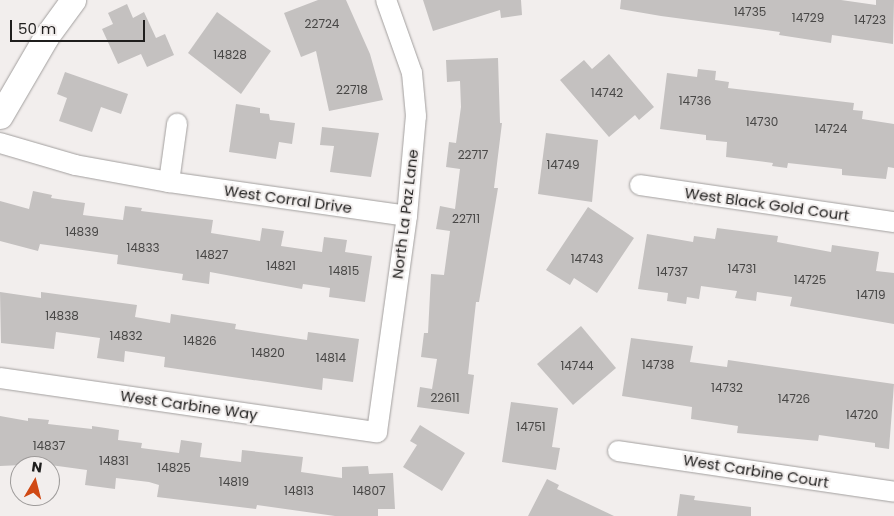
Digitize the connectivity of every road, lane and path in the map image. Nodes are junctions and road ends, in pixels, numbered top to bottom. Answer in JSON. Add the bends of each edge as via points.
{"nodes":[{"id":1,"x":73,"y":0,"type":"edge"},
{"id":2,"x":386,"y":0,"type":"edge"},
{"id":3,"x":0,"y":116,"type":"edge"},
{"id":4,"x":177,"y":124,"type":"dead end"},
{"id":5,"x":0,"y":143,"type":"edge"},
{"id":6,"x":169,"y":182,"type":"junction"},
{"id":7,"x":640,"y":185,"type":"dead end"},
{"id":8,"x":407,"y":216,"type":"junction"},
{"id":9,"x":894,"y":222,"type":"edge"},
{"id":10,"x":0,"y":378,"type":"edge"},
{"id":11,"x":377,"y":432,"type":"joint"},
{"id":12,"x":618,"y":451,"type":"dead end"},
{"id":13,"x":894,"y":492,"type":"edge"}],
"edges":[{"from":1,"to":3,"type":"street","via":[[46,37]]},
{"from":2,"to":8,"type":"street","name":"North La Paz Lane","via":[[412,73],[416,116]]},
{"from":4,"to":6,"type":"street"},
{"from":5,"to":6,"type":"street","name":"West Corral Drive","via":[[75,165]]},
{"from":6,"to":8,"type":"street","name":"West Corral Drive"},
{"from":7,"to":9,"type":"street","name":"West Black Gold Court"},
{"from":8,"to":11,"type":"street","name":"North La Paz Lane"},
{"from":10,"to":11,"type":"street","name":"West Carbine Way"},
{"from":12,"to":13,"type":"street","name":"West Carbine Court"}]}
